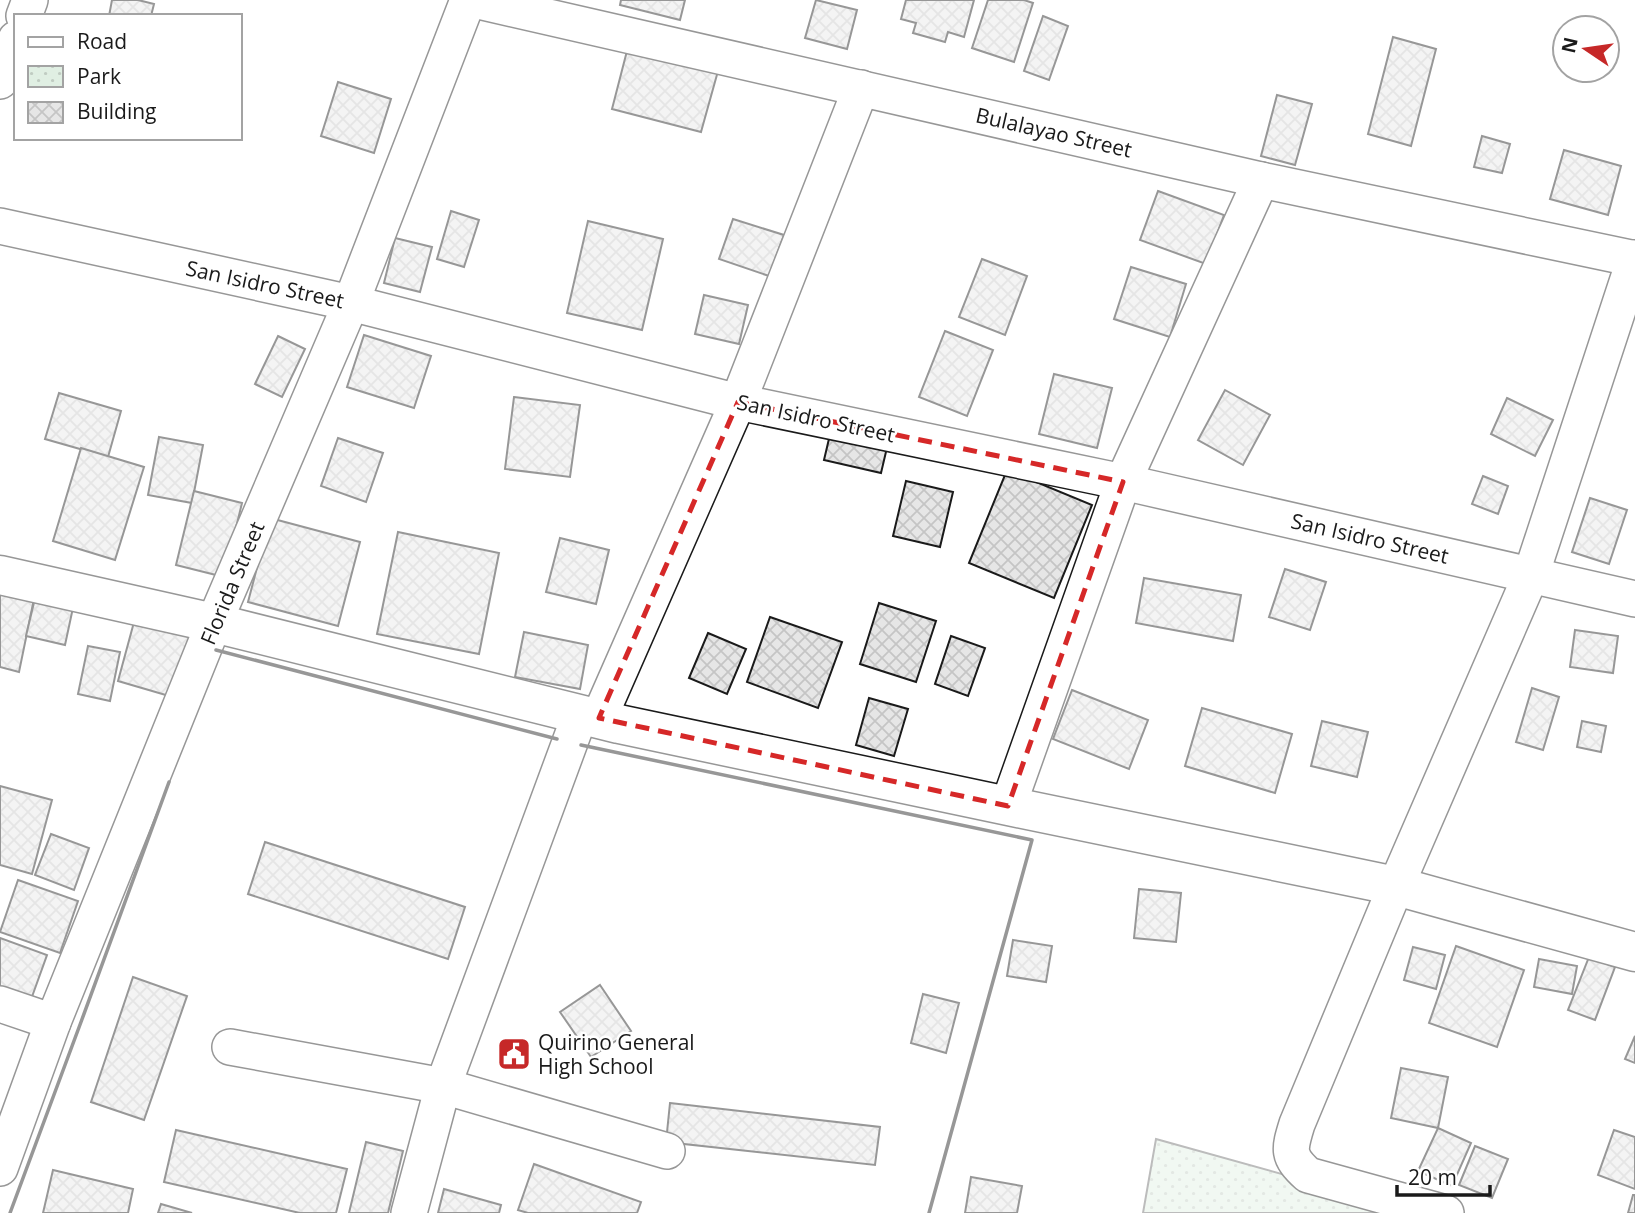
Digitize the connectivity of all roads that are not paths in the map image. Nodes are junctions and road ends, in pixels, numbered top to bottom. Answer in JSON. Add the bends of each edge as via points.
{"nodes":[{"id":1,"x":468,"y":0,"type":"edge"},
{"id":2,"x":474,"y":0,"type":"edge"},
{"id":3,"x":14,"y":44,"type":"edge"},
{"id":4,"x":0,"y":81,"type":"edge"},
{"id":5,"x":860,"y":88,"type":"junction"},
{"id":6,"x":1261,"y":180,"type":"junction"},
{"id":7,"x":0,"y":226,"type":"edge"},
{"id":8,"x":1635,"y":259,"type":"edge"},
{"id":9,"x":351,"y":303,"type":"junction"},
{"id":10,"x":738,"y":402,"type":"junction"},
{"id":11,"x":1123,"y":482,"type":"junction"},
{"id":12,"x":0,"y":575,"type":"edge"},
{"id":13,"x":1531,"y":575,"type":"junction"},
{"id":14,"x":1635,"y":599,"type":"edge"},
{"id":15,"x":214,"y":623,"type":"junction"},
{"id":16,"x":590,"y":717,"type":"junction"},
{"id":17,"x":1008,"y":806,"type":"junction"},
{"id":18,"x":1396,"y":886,"type":"junction"},
{"id":19,"x":1635,"y":952,"type":"edge"},
{"id":20,"x":0,"y":1004,"type":"edge"},
{"id":21,"x":53,"y":1021,"type":"junction"},
{"id":22,"x":230,"y":1046,"type":"dead end"},
{"id":23,"x":443,"y":1086,"type":"junction"},
{"id":24,"x":667,"y":1151,"type":"dead end"},
{"id":25,"x":0,"y":1168,"type":"edge"},
{"id":26,"x":409,"y":1213,"type":"edge"},
{"id":27,"x":1446,"y":1213,"type":"edge"}],
"edges":[{"from":1,"to":9,"type":"street","name":"Florida Street"},
{"from":2,"to":5,"type":"street","name":"Bulalayao Street"},
{"from":3,"to":4,"type":"street"},
{"from":5,"to":6,"type":"street","name":"Bulalayao Street"},
{"from":5,"to":10,"type":"street"},
{"from":6,"to":8,"type":"street","name":"Bulalayao Street"},
{"from":6,"to":11,"type":"street"},
{"from":7,"to":9,"type":"street","name":"San Isidro Street"},
{"from":8,"to":13,"type":"street"},
{"from":9,"to":10,"type":"street","name":"San Isidro Street"},
{"from":9,"to":15,"type":"street","name":"Florida Street"},
{"from":10,"to":11,"type":"street","name":"San Isidro Street"},
{"from":10,"to":16,"type":"street"},
{"from":11,"to":13,"type":"street","name":"San Isidro Street"},
{"from":11,"to":17,"type":"street"},
{"from":12,"to":15,"type":"main road"},
{"from":13,"to":14,"type":"street","name":"San Isidro Street"},
{"from":13,"to":18,"type":"street"},
{"from":15,"to":16,"type":"main road"},
{"from":15,"to":21,"type":"street","name":"Florida Street"},
{"from":16,"to":17,"type":"main road"},
{"from":16,"to":23,"type":"street"},
{"from":17,"to":18,"type":"main road"},
{"from":18,"to":19,"type":"main road"},
{"from":18,"to":27,"type":"street","via":[[1297,1124],[1291,1154],[1308,1175]]},
{"from":20,"to":21,"type":"street"},
{"from":21,"to":25,"type":"street","name":"Florida Street"},
{"from":22,"to":23,"type":"street"},
{"from":23,"to":24,"type":"street"},
{"from":23,"to":26,"type":"street"}]}
